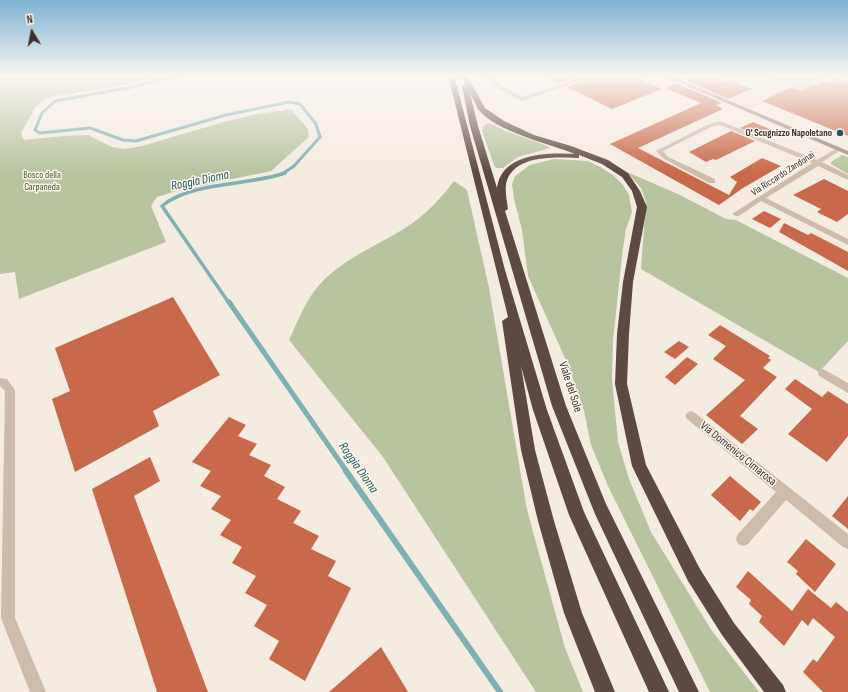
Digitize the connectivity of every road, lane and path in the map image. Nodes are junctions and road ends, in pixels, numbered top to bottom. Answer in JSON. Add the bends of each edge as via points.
{"nodes":[{"id":1,"x":459,"y":107,"type":"edge"},
{"id":2,"x":470,"y":107,"type":"edge"},
{"id":3,"x":481,"y":107,"type":"edge"},
{"id":4,"x":740,"y":107,"type":"edge"},
{"id":5,"x":839,"y":149,"type":"junction"},
{"id":6,"x":848,"y":153,"type":"edge"},
{"id":7,"x":606,"y":162,"type":"junction"},
{"id":8,"x":818,"y":163,"type":"junction"},
{"id":9,"x":848,"y":178,"type":"edge"},
{"id":10,"x":712,"y":180,"type":"dead end"},
{"id":11,"x":762,"y":199,"type":"junction"},
{"id":12,"x":736,"y":214,"type":"dead end"},
{"id":13,"x":504,"y":226,"type":"junction"},
{"id":14,"x":848,"y":242,"type":"edge"},
{"id":15,"x":500,"y":270,"type":"junction"},
{"id":16,"x":824,"y":373,"type":"dead end"},
{"id":17,"x":0,"y":382,"type":"edge"},
{"id":18,"x":848,"y":388,"type":"edge"},
{"id":19,"x":691,"y":416,"type":"dead end"},
{"id":20,"x":785,"y":492,"type":"junction"},
{"id":21,"x":743,"y":539,"type":"dead end"},
{"id":22,"x":848,"y":542,"type":"edge"},
{"id":23,"x":38,"y":692,"type":"edge"},
{"id":24,"x":605,"y":692,"type":"edge"},
{"id":25,"x":659,"y":692,"type":"edge"},
{"id":26,"x":689,"y":692,"type":"edge"},
{"id":27,"x":776,"y":692,"type":"edge"}],
"edges":[{"from":1,"to":15,"type":"highway"},
{"from":2,"to":13,"type":"highway","name":"Viale del Sole"},
{"from":3,"to":7,"type":"highway","via":[[501,123],[530,137]]},
{"from":4,"to":5,"type":"street"},
{"from":5,"to":6,"type":"street"},
{"from":5,"to":8,"type":"street","name":"Via Riccardo Zandonai"},
{"from":7,"to":13,"type":"highway","via":[[579,156],[540,156],[509,169],[502,182]]},
{"from":7,"to":27,"type":"highway","via":[[625,175],[636,191],[642,207],[628,282],[621,384],[639,466],[694,575],[728,629]]},
{"from":8,"to":9,"type":"street"},
{"from":8,"to":10,"type":"street","via":[[720,123],[708,126],[659,151],[666,158]]},
{"from":8,"to":11,"type":"street","name":"Via Riccardo Zandonai"},
{"from":11,"to":12,"type":"street","name":"Via Riccardo Zandonai"},
{"from":11,"to":14,"type":"street"},
{"from":13,"to":26,"type":"highway","name":"Viale del Sole","via":[[559,406],[600,510]]},
{"from":15,"to":24,"type":"highway","via":[[528,450],[573,613]]},
{"from":15,"to":25,"type":"highway","via":[[540,410],[577,515]]},
{"from":16,"to":18,"type":"street"},
{"from":17,"to":23,"type":"street","via":[[10,390],[8,618]]},
{"from":19,"to":20,"type":"street","name":"Via Domenico Cimarosa"},
{"from":20,"to":21,"type":"street","name":"Via Domenico Cimarosa"},
{"from":20,"to":22,"type":"street","name":"Via Domenico Cimarosa"}]}
